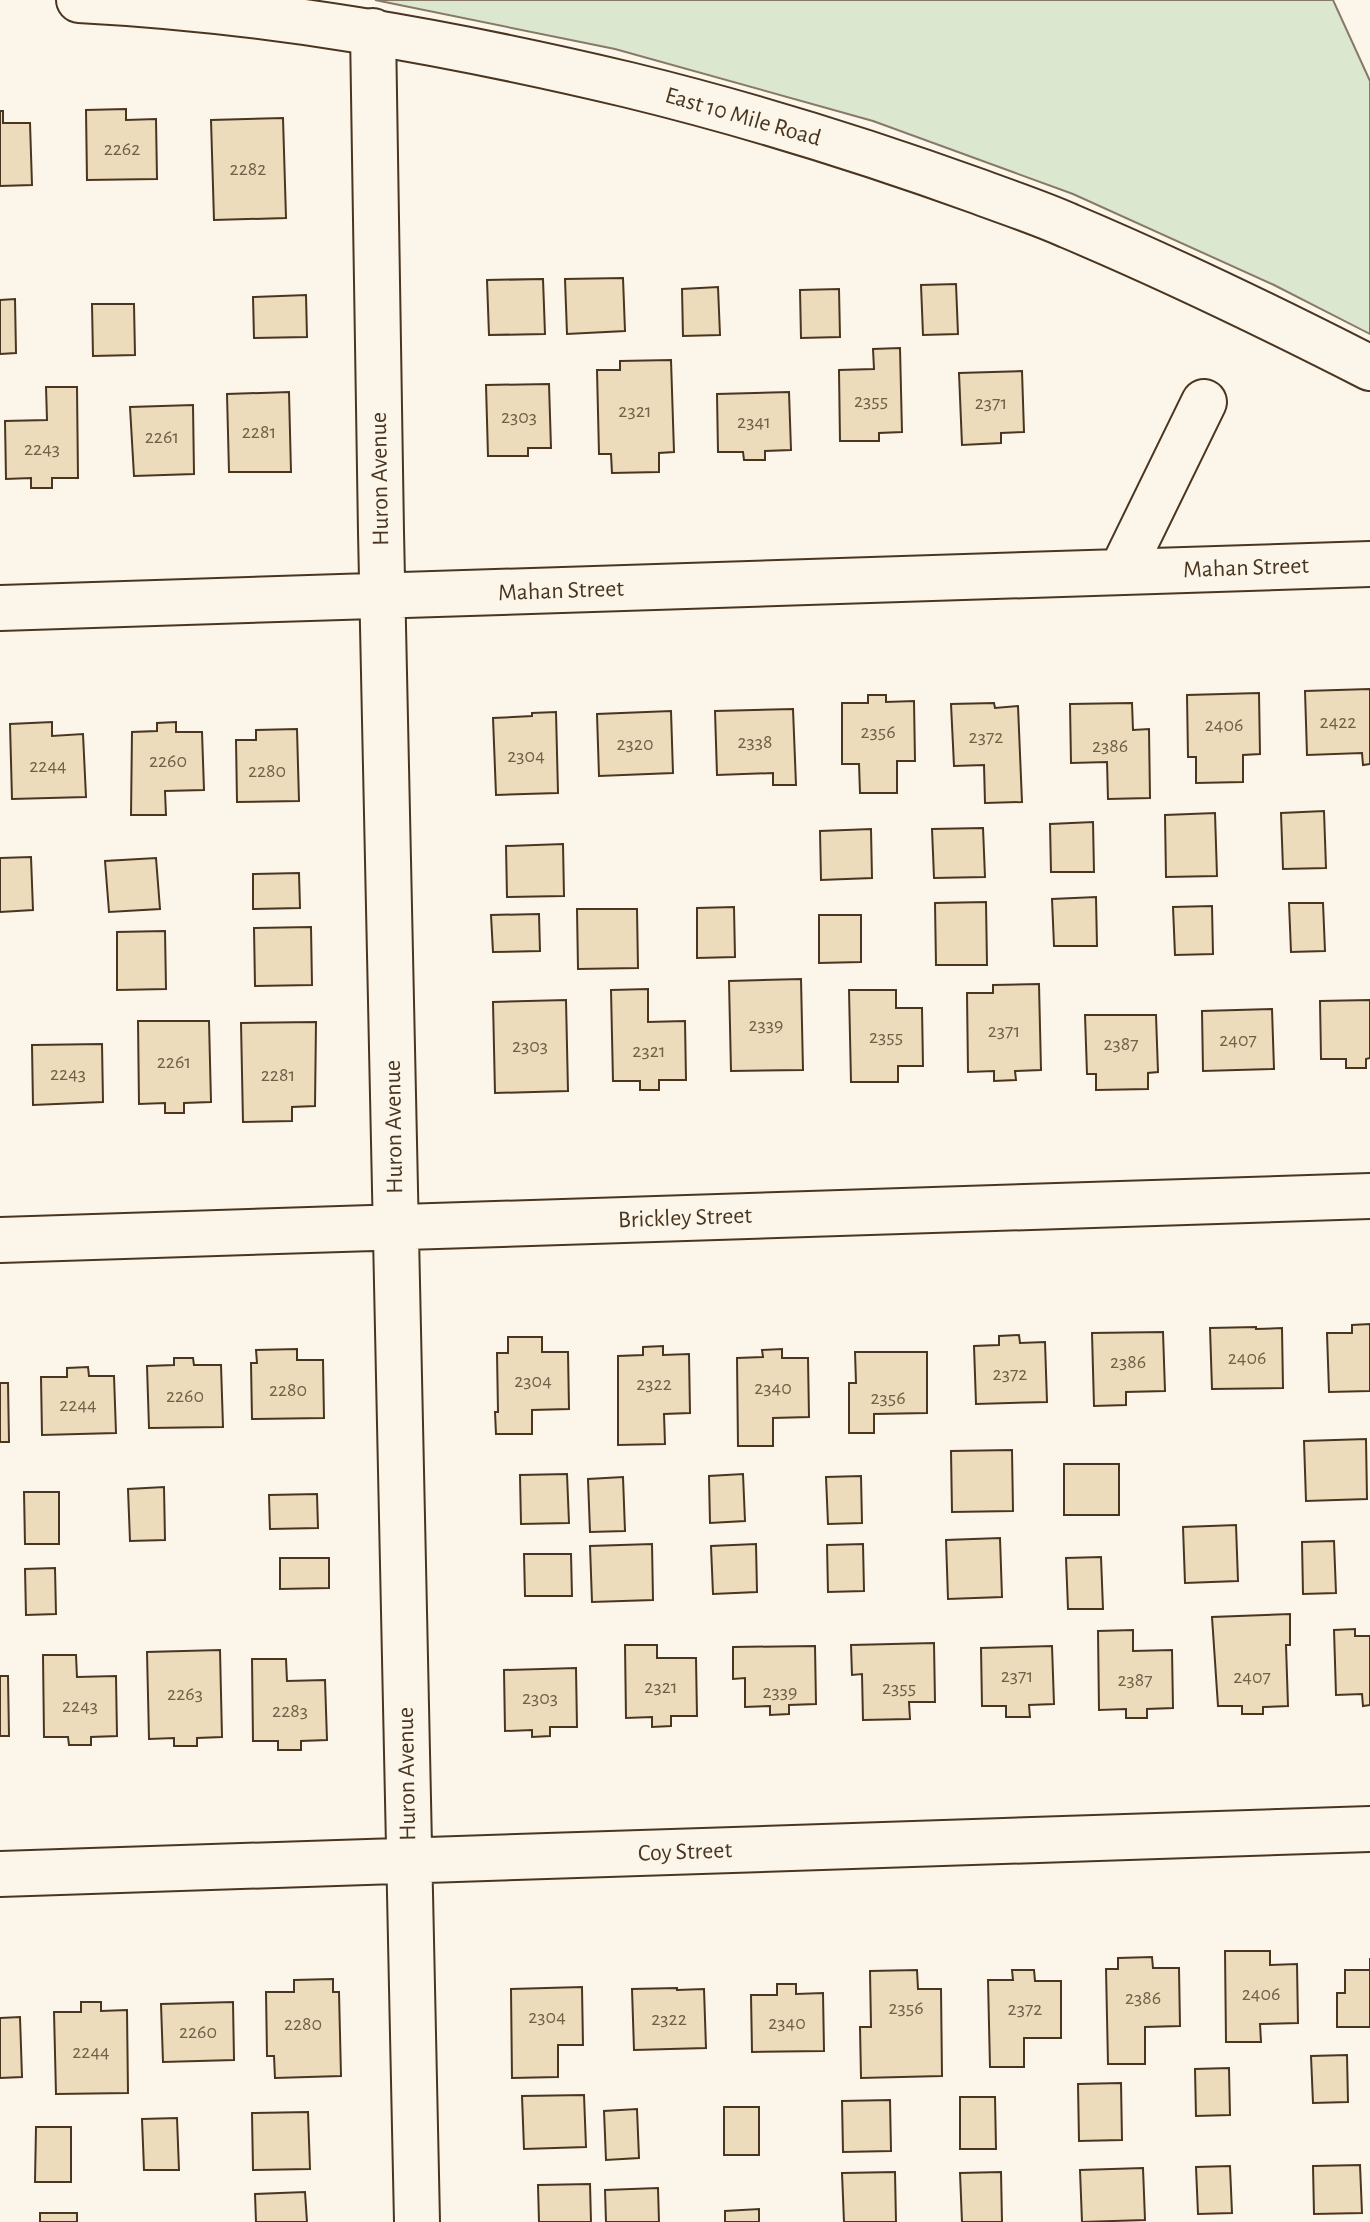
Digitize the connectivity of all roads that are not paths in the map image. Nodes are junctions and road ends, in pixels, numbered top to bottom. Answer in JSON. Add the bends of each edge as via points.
{"nodes":[{"id":1,"x":79,"y":0,"type":"edge"},
{"id":2,"x":373,"y":31,"type":"junction"},
{"id":3,"x":1370,"y":368,"type":"edge"},
{"id":4,"x":1204,"y":402,"type":"dead end"},
{"id":5,"x":1370,"y":564,"type":"edge"},
{"id":6,"x":1121,"y":572,"type":"junction"},
{"id":7,"x":382,"y":596,"type":"junction"},
{"id":8,"x":0,"y":608,"type":"edge"},
{"id":9,"x":1370,"y":1196,"type":"edge"},
{"id":10,"x":396,"y":1227,"type":"junction"},
{"id":11,"x":0,"y":1240,"type":"edge"},
{"id":12,"x":1370,"y":1829,"type":"edge"},
{"id":13,"x":409,"y":1861,"type":"junction"},
{"id":14,"x":0,"y":1874,"type":"edge"},
{"id":15,"x":417,"y":2222,"type":"edge"}],
"edges":[{"from":1,"to":2,"type":"street","name":"East 10 Mile Road","via":[[243,13]]},
{"from":2,"to":3,"type":"street","name":"East 10 Mile Road","via":[[721,108],[891,160],[1068,225]]},
{"from":2,"to":7,"type":"street","name":"Huron Avenue"},
{"from":4,"to":6,"type":"street"},
{"from":5,"to":6,"type":"street","name":"Mahan Street"},
{"from":6,"to":7,"type":"street","name":"Mahan Street"},
{"from":7,"to":8,"type":"street","name":"Mahan Street"},
{"from":7,"to":10,"type":"street","name":"Huron Avenue"},
{"from":9,"to":10,"type":"street","name":"Brickley Street"},
{"from":10,"to":11,"type":"street","name":"Brickley Street"},
{"from":10,"to":13,"type":"street","name":"Huron Avenue"},
{"from":12,"to":13,"type":"street","name":"Coy Street"},
{"from":13,"to":14,"type":"street","name":"Coy Street"},
{"from":13,"to":15,"type":"street","name":"Huron Avenue"}]}
